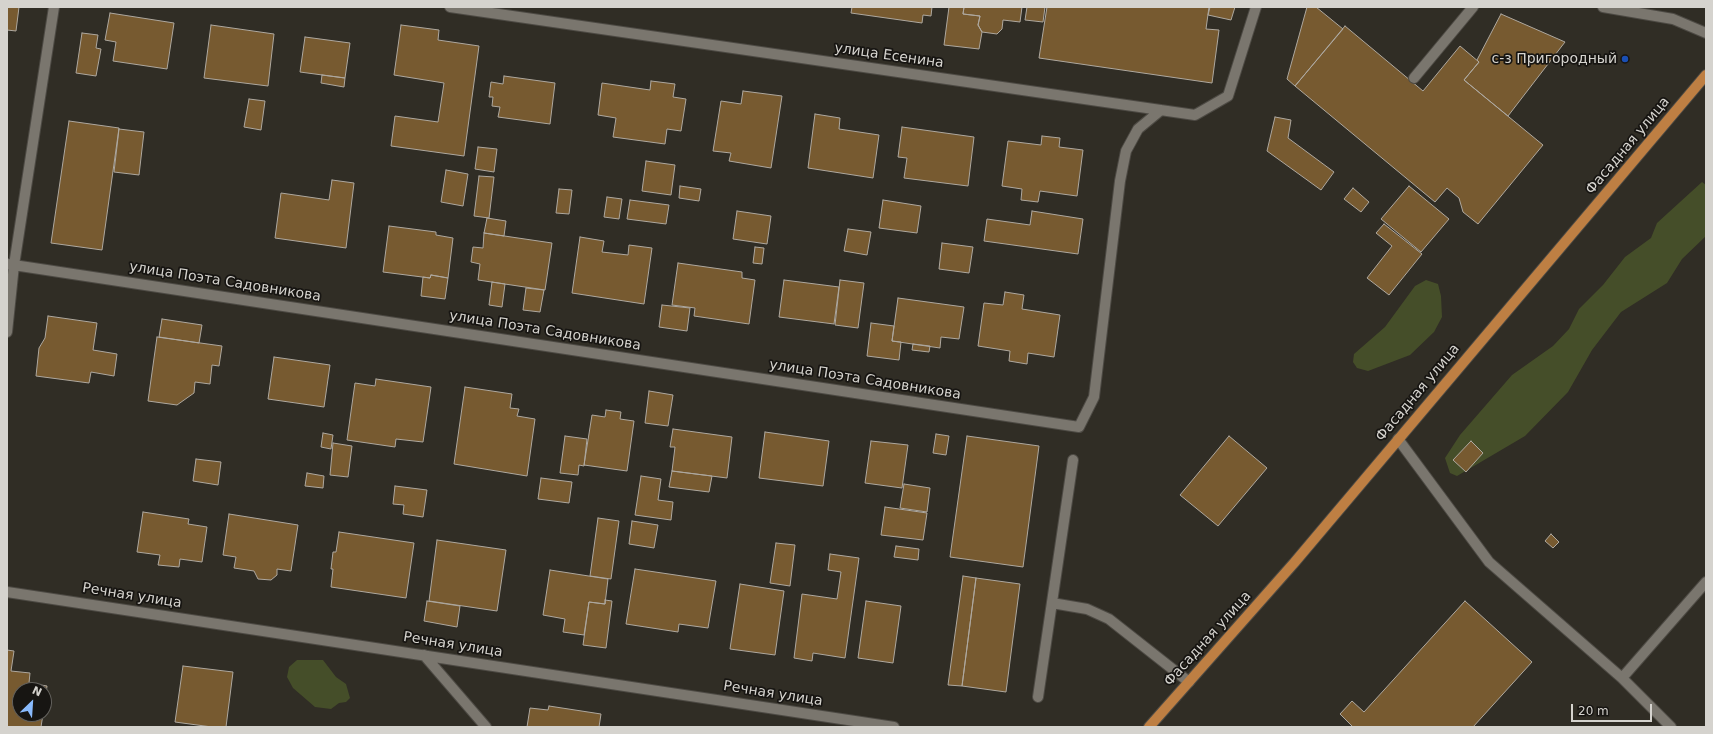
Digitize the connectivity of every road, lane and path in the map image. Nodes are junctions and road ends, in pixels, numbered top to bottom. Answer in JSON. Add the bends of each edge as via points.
{"nodes":[{"id":1,"x":54,"y":7,"type":"edge"},
{"id":2,"x":450,"y":7,"type":"edge"},
{"id":3,"x":1256,"y":7,"type":"edge"},
{"id":4,"x":1473,"y":7,"type":"edge"},
{"id":5,"x":1603,"y":7,"type":"edge"},
{"id":6,"x":1706,"y":33,"type":"edge"},
{"id":7,"x":1706,"y":75,"type":"edge"},
{"id":8,"x":1414,"y":78,"type":"dead end"},
{"id":9,"x":1162,"y":110,"type":"junction"},
{"id":10,"x":11,"y":264,"type":"edge"},
{"id":11,"x":7,"y":332,"type":"edge"},
{"id":12,"x":1398,"y":439,"type":"junction"},
{"id":13,"x":1073,"y":460,"type":"dead end"},
{"id":14,"x":1706,"y":582,"type":"edge"},
{"id":15,"x":7,"y":592,"type":"edge"},
{"id":16,"x":1052,"y":603,"type":"junction"},
{"id":17,"x":424,"y":655,"type":"junction"},
{"id":18,"x":1622,"y":678,"type":"junction"},
{"id":19,"x":1189,"y":682,"type":"junction"},
{"id":20,"x":1038,"y":697,"type":"dead end"},
{"id":21,"x":486,"y":727,"type":"edge"},
{"id":22,"x":894,"y":727,"type":"edge"},
{"id":23,"x":1149,"y":727,"type":"edge"},
{"id":24,"x":1671,"y":727,"type":"edge"}],
"edges":[{"from":1,"to":10,"type":"street"},
{"from":2,"to":9,"type":"street","name":"улица Есенина"},
{"from":3,"to":9,"type":"street","name":"улица Есенина","via":[[1228,96],[1195,114]]},
{"from":4,"to":8,"type":"street"},
{"from":5,"to":6,"type":"street","via":[[1673,20]]},
{"from":7,"to":12,"type":"main road","name":"Фасадная улица"},
{"from":9,"to":10,"type":"street","name":"улица Поэта Садовникова","via":[[1138,129],[1126,151],[1120,181],[1094,397],[1079,427]]},
{"from":10,"to":11,"type":"street"},
{"from":12,"to":18,"type":"street","via":[[1490,562]]},
{"from":12,"to":19,"type":"main road","name":"Фасадная улица","via":[[1294,563]]},
{"from":13,"to":16,"type":"street"},
{"from":14,"to":18,"type":"street"},
{"from":15,"to":17,"type":"street","name":"Речная улица"},
{"from":16,"to":19,"type":"street","via":[[1087,608],[1109,619]]},
{"from":16,"to":20,"type":"street"},
{"from":17,"to":21,"type":"street"},
{"from":17,"to":22,"type":"street","name":"Речная улица"},
{"from":18,"to":24,"type":"street"},
{"from":19,"to":23,"type":"main road","name":"Фасадная улица"}]}
